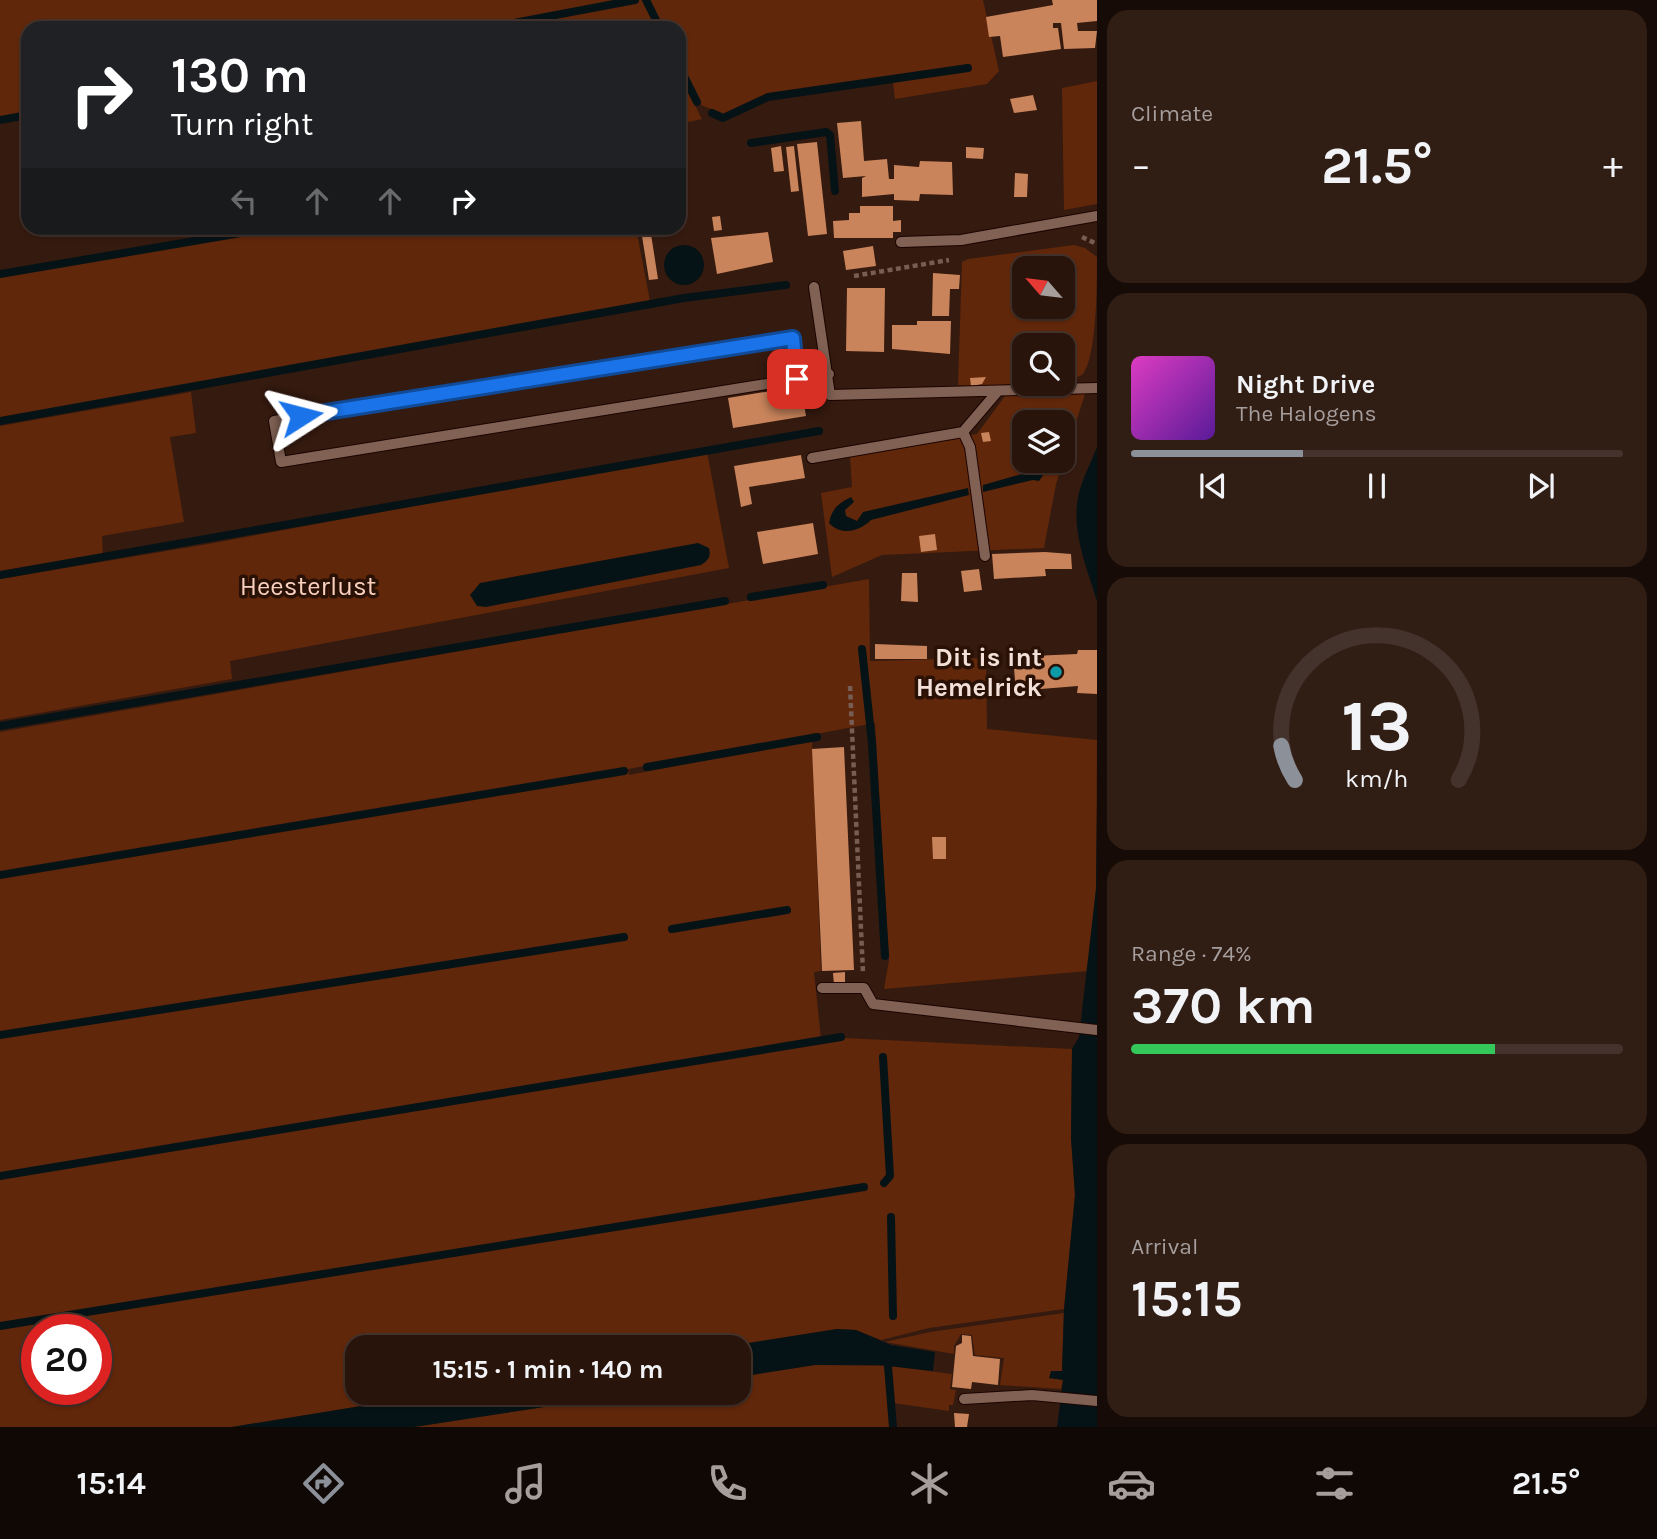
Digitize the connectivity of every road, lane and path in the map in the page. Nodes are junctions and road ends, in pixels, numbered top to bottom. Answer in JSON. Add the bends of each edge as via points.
{"nodes":[{"id":1,"x":1097,"y":216,"type":"edge"},
{"id":2,"x":901,"y":242,"type":"dead end"},
{"id":3,"x":814,"y":287,"type":"dead end"},
{"id":4,"x":829,"y":374,"type":"junction"},
{"id":5,"x":797,"y":379,"type":"junction"},
{"id":6,"x":1097,"y":388,"type":"edge"},
{"id":7,"x":998,"y":391,"type":"junction"},
{"id":8,"x":963,"y":432,"type":"junction"},
{"id":9,"x":812,"y":458,"type":"dead end"},
{"id":10,"x":985,"y":556,"type":"dead end"},
{"id":11,"x":850,"y":686,"type":"dead end"},
{"id":12,"x":822,"y":988,"type":"dead end"},
{"id":13,"x":864,"y":988,"type":"junction"},
{"id":14,"x":1097,"y":1030,"type":"edge"},
{"id":15,"x":964,"y":1399,"type":"dead end"},
{"id":16,"x":1097,"y":1401,"type":"edge"}],
"edges":[{"from":1,"to":2,"type":"lane","via":[[961,240]]},
{"from":3,"to":4,"type":"lane"},
{"from":4,"to":5,"type":"lane"},
{"from":4,"to":7,"type":"lane","via":[[830,395]]},
{"from":5,"to":5,"type":"lane","via":[[281,462],[274,421],[793,338]]},
{"from":6,"to":7,"type":"lane"},
{"from":7,"to":8,"type":"lane"},
{"from":8,"to":9,"type":"lane"},
{"from":8,"to":10,"type":"lane","via":[[970,447]]},
{"from":11,"to":13,"type":"path"},
{"from":12,"to":13,"type":"lane"},
{"from":13,"to":14,"type":"lane","via":[[873,1004]]},
{"from":15,"to":16,"type":"lane","via":[[1032,1395]]}]}
